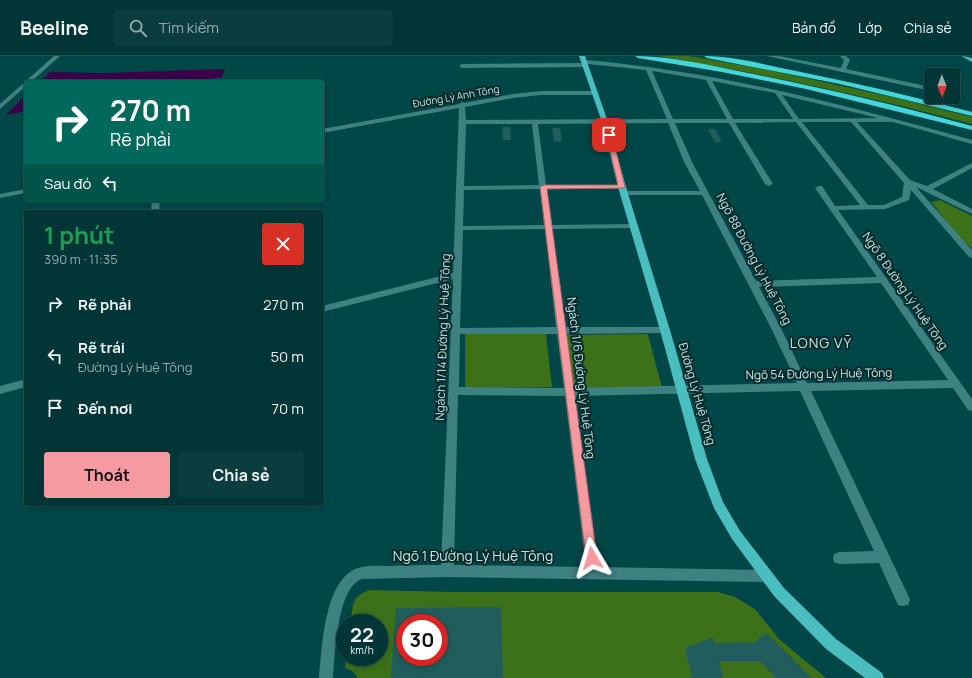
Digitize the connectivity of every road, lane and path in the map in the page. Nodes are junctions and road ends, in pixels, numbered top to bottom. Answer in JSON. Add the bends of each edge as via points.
{"nodes":[{"id":1,"x":57,"y":56,"type":"edge"},
{"id":2,"x":638,"y":56,"type":"edge"},
{"id":3,"x":707,"y":56,"type":"edge"},
{"id":4,"x":774,"y":56,"type":"edge"},
{"id":5,"x":843,"y":56,"type":"edge"},
{"id":6,"x":965,"y":56,"type":"edge"},
{"id":7,"x":586,"y":59,"type":"edge"},
{"id":8,"x":972,"y":60,"type":"edge"},
{"id":9,"x":462,"y":66,"type":"dead end"},
{"id":10,"x":648,"y":68,"type":"junction"},
{"id":11,"x":843,"y":70,"type":"junction"},
{"id":12,"x":708,"y":79,"type":"junction"},
{"id":13,"x":30,"y":80,"type":"edge"},
{"id":14,"x":24,"y":86,"type":"edge"},
{"id":15,"x":924,"y":87,"type":"edge"},
{"id":16,"x":777,"y":92,"type":"junction"},
{"id":17,"x":595,"y":93,"type":"junction"},
{"id":18,"x":462,"y":104,"type":"junction"},
{"id":19,"x":0,"y":107,"type":"edge"},
{"id":20,"x":972,"y":114,"type":"edge"},
{"id":21,"x":797,"y":120,"type":"junction"},
{"id":22,"x":893,"y":120,"type":"junction"},
{"id":23,"x":670,"y":121,"type":"junction"},
{"id":24,"x":731,"y":121,"type":"junction"},
{"id":25,"x":853,"y":121,"type":"junction"},
{"id":26,"x":463,"y":122,"type":"junction"},
{"id":27,"x":535,"y":122,"type":"junction"},
{"id":28,"x":605,"y":122,"type":"junction"},
{"id":29,"x":324,"y":131,"type":"edge"},
{"id":30,"x":969,"y":134,"type":"edge"},
{"id":31,"x":972,"y":142,"type":"edge"},
{"id":32,"x":972,"y":164,"type":"edge"},
{"id":33,"x":908,"y":182,"type":"junction"},
{"id":34,"x":769,"y":184,"type":"dead end"},
{"id":35,"x":544,"y":187,"type":"junction"},
{"id":36,"x":461,"y":188,"type":"junction"},
{"id":37,"x":819,"y":188,"type":"dead end"},
{"id":38,"x":927,"y":189,"type":"junction"},
{"id":39,"x":623,"y":190,"type":"junction"},
{"id":40,"x":24,"y":191,"type":"edge"},
{"id":41,"x":705,"y":193,"type":"junction"},
{"id":42,"x":0,"y":196,"type":"edge"},
{"id":43,"x":952,"y":202,"type":"junction"},
{"id":44,"x":926,"y":205,"type":"junction"},
{"id":45,"x":832,"y":208,"type":"junction"},
{"id":46,"x":866,"y":208,"type":"junction"},
{"id":47,"x":972,"y":212,"type":"edge"},
{"id":48,"x":633,"y":226,"type":"junction"},
{"id":49,"x":549,"y":227,"type":"junction"},
{"id":50,"x":460,"y":228,"type":"junction"},
{"id":51,"x":972,"y":255,"type":"edge"},
{"id":52,"x":458,"y":275,"type":"junction"},
{"id":53,"x":883,"y":280,"type":"junction"},
{"id":54,"x":752,"y":284,"type":"junction"},
{"id":55,"x":324,"y":308,"type":"edge"},
{"id":56,"x":562,"y":330,"type":"junction"},
{"id":57,"x":665,"y":330,"type":"junction"},
{"id":58,"x":456,"y":331,"type":"junction"},
{"id":59,"x":24,"y":384,"type":"edge"},
{"id":60,"x":956,"y":384,"type":"junction"},
{"id":61,"x":803,"y":387,"type":"junction"},
{"id":62,"x":682,"y":389,"type":"junction"},
{"id":63,"x":0,"y":390,"type":"edge"},
{"id":64,"x":454,"y":391,"type":"junction"},
{"id":65,"x":570,"y":392,"type":"junction"},
{"id":66,"x":972,"y":407,"type":"edge"},
{"id":67,"x":882,"y":557,"type":"junction"},
{"id":68,"x":839,"y":558,"type":"dead end"},
{"id":69,"x":447,"y":571,"type":"junction"},
{"id":70,"x":594,"y":573,"type":"junction"},
{"id":71,"x":765,"y":576,"type":"junction"},
{"id":72,"x":903,"y":600,"type":"dead end"},
{"id":73,"x":326,"y":678,"type":"edge"},
{"id":74,"x":877,"y":678,"type":"edge"}],
"edges":[{"from":1,"to":13,"type":"street"},
{"from":2,"to":30,"type":"highway","via":[[794,84],[874,102]]},
{"from":3,"to":20,"type":"highway","via":[[807,74]]},
{"from":4,"to":11,"type":"street"},
{"from":5,"to":11,"type":"street","via":[[847,60]]},
{"from":6,"to":8,"type":"main road"},
{"from":7,"to":9,"type":"street"},
{"from":7,"to":10,"type":"street"},
{"from":7,"to":17,"type":"main road","name":"Đường Lý Huệ Tông"},
{"from":7,"to":30,"type":"street","via":[[664,66],[780,88]]},
{"from":10,"to":12,"type":"street"},
{"from":10,"to":23,"type":"street"},
{"from":11,"to":15,"type":"street"},
{"from":12,"to":16,"type":"street"},
{"from":12,"to":24,"type":"street"},
{"from":14,"to":19,"type":"street"},
{"from":16,"to":21,"type":"street"},
{"from":16,"to":22,"type":"street"},
{"from":17,"to":18,"type":"street","name":"Đường Lý Anh Tông","via":[[524,94]]},
{"from":17,"to":28,"type":"main road","name":"Đường Lý Huệ Tông"},
{"from":18,"to":26,"type":"street","name":"Ngách 1/14 Đường Lý Huệ Tông"},
{"from":18,"to":29,"type":"street","name":"Đường Lý Anh Tông"},
{"from":21,"to":24,"type":"street"},
{"from":21,"to":25,"type":"street"},
{"from":21,"to":46,"type":"street"},
{"from":22,"to":25,"type":"street"},
{"from":22,"to":30,"type":"street"},
{"from":23,"to":24,"type":"street"},
{"from":23,"to":28,"type":"street"},
{"from":23,"to":41,"type":"street"},
{"from":24,"to":34,"type":"street"},
{"from":25,"to":33,"type":"street"},
{"from":26,"to":27,"type":"street"},
{"from":26,"to":36,"type":"street","name":"Ngách 1/14 Đường Lý Huệ Tông"},
{"from":27,"to":28,"type":"street"},
{"from":27,"to":35,"type":"street","name":"Ngách 1/6 Đường Lý Huệ Tông"},
{"from":28,"to":39,"type":"main road","name":"Đường Lý Huệ Tông"},
{"from":30,"to":31,"type":"street"},
{"from":32,"to":38,"type":"street"},
{"from":33,"to":38,"type":"street"},
{"from":33,"to":44,"type":"street"},
{"from":33,"to":46,"type":"street","via":[[906,198],[885,207]]},
{"from":35,"to":36,"type":"street","name":"Ngõ 88 Đường Lý Huệ Tông"},
{"from":35,"to":39,"type":"street","name":"Ngõ 88 Đường Lý Huệ Tông"},
{"from":35,"to":49,"type":"street","name":"Ngách 1/6 Đường Lý Huệ Tông"},
{"from":36,"to":50,"type":"street","name":"Ngách 1/14 Đường Lý Huệ Tông"},
{"from":37,"to":45,"type":"street","name":"Ngõ 8 Đường Lý Huệ Tông"},
{"from":38,"to":43,"type":"street"},
{"from":39,"to":41,"type":"street","name":"Ngõ 88 Đường Lý Huệ Tông"},
{"from":39,"to":48,"type":"main road","name":"Đường Lý Huệ Tông"},
{"from":40,"to":42,"type":"street"},
{"from":41,"to":54,"type":"street","name":"Ngõ 88 Đường Lý Huệ Tông"},
{"from":43,"to":44,"type":"street","via":[[935,199]]},
{"from":43,"to":47,"type":"street"},
{"from":44,"to":51,"type":"street"},
{"from":45,"to":46,"type":"street"},
{"from":45,"to":53,"type":"street","name":"Ngõ 8 Đường Lý Huệ Tông"},
{"from":48,"to":49,"type":"street"},
{"from":48,"to":57,"type":"main road","name":"Đường Lý Huệ Tông"},
{"from":49,"to":50,"type":"street"},
{"from":49,"to":56,"type":"street","name":"Ngách 1/6 Đường Lý Huệ Tông"},
{"from":50,"to":52,"type":"street","name":"Ngách 1/14 Đường Lý Huệ Tông"},
{"from":52,"to":55,"type":"street"},
{"from":52,"to":58,"type":"street","name":"Ngách 1/14 Đường Lý Huệ Tông"},
{"from":53,"to":54,"type":"street"},
{"from":53,"to":60,"type":"street","name":"Ngõ 8 Đường Lý Huệ Tông"},
{"from":54,"to":61,"type":"street","name":"Ngõ 88 Đường Lý Huệ Tông"},
{"from":56,"to":57,"type":"street"},
{"from":56,"to":58,"type":"street"},
{"from":56,"to":65,"type":"street","name":"Ngách 1/6 Đường Lý Huệ Tông"},
{"from":57,"to":62,"type":"main road","name":"Đường Lý Huệ Tông"},
{"from":58,"to":64,"type":"street","name":"Ngách 1/14 Đường Lý Huệ Tông"},
{"from":59,"to":63,"type":"street"},
{"from":60,"to":61,"type":"street","name":"Ngõ 54 Đường Lý Huệ Tông"},
{"from":60,"to":66,"type":"street","name":"Ngõ 8 Đường Lý Huệ Tông"},
{"from":61,"to":62,"type":"street","name":"Ngõ 54 Đường Lý Huệ Tông"},
{"from":61,"to":67,"type":"street","name":"Ngõ 88 Đường Lý Huệ Tông"},
{"from":62,"to":65,"type":"street","name":"Ngõ 54 Đường Lý Huệ Tông"},
{"from":62,"to":71,"type":"main road","name":"Đường Lý Huệ Tông","via":[[701,459],[718,504]]},
{"from":64,"to":65,"type":"street","name":"Ngõ 54 Đường Lý Huệ Tông"},
{"from":64,"to":69,"type":"street","name":"Ngách 1/14 Đường Lý Huệ Tông"},
{"from":65,"to":70,"type":"street","name":"Ngách 1/6 Đường Lý Huệ Tông"},
{"from":67,"to":68,"type":"street"},
{"from":67,"to":72,"type":"street","name":"Ngõ 88 Đường Lý Huệ Tông"},
{"from":69,"to":70,"type":"street","name":"Ngõ 1 Đường Lý Huệ Tông"},
{"from":69,"to":73,"type":"street","name":"Ngõ 1 Đường Lý Huệ Tông","via":[[367,572],[357,573],[351,578],[336,605]]},
{"from":70,"to":71,"type":"street","name":"Ngõ 1 Đường Lý Huệ Tông"},
{"from":71,"to":74,"type":"main road","name":"Đường Lý Huệ Tông","via":[[831,644]]}]}
